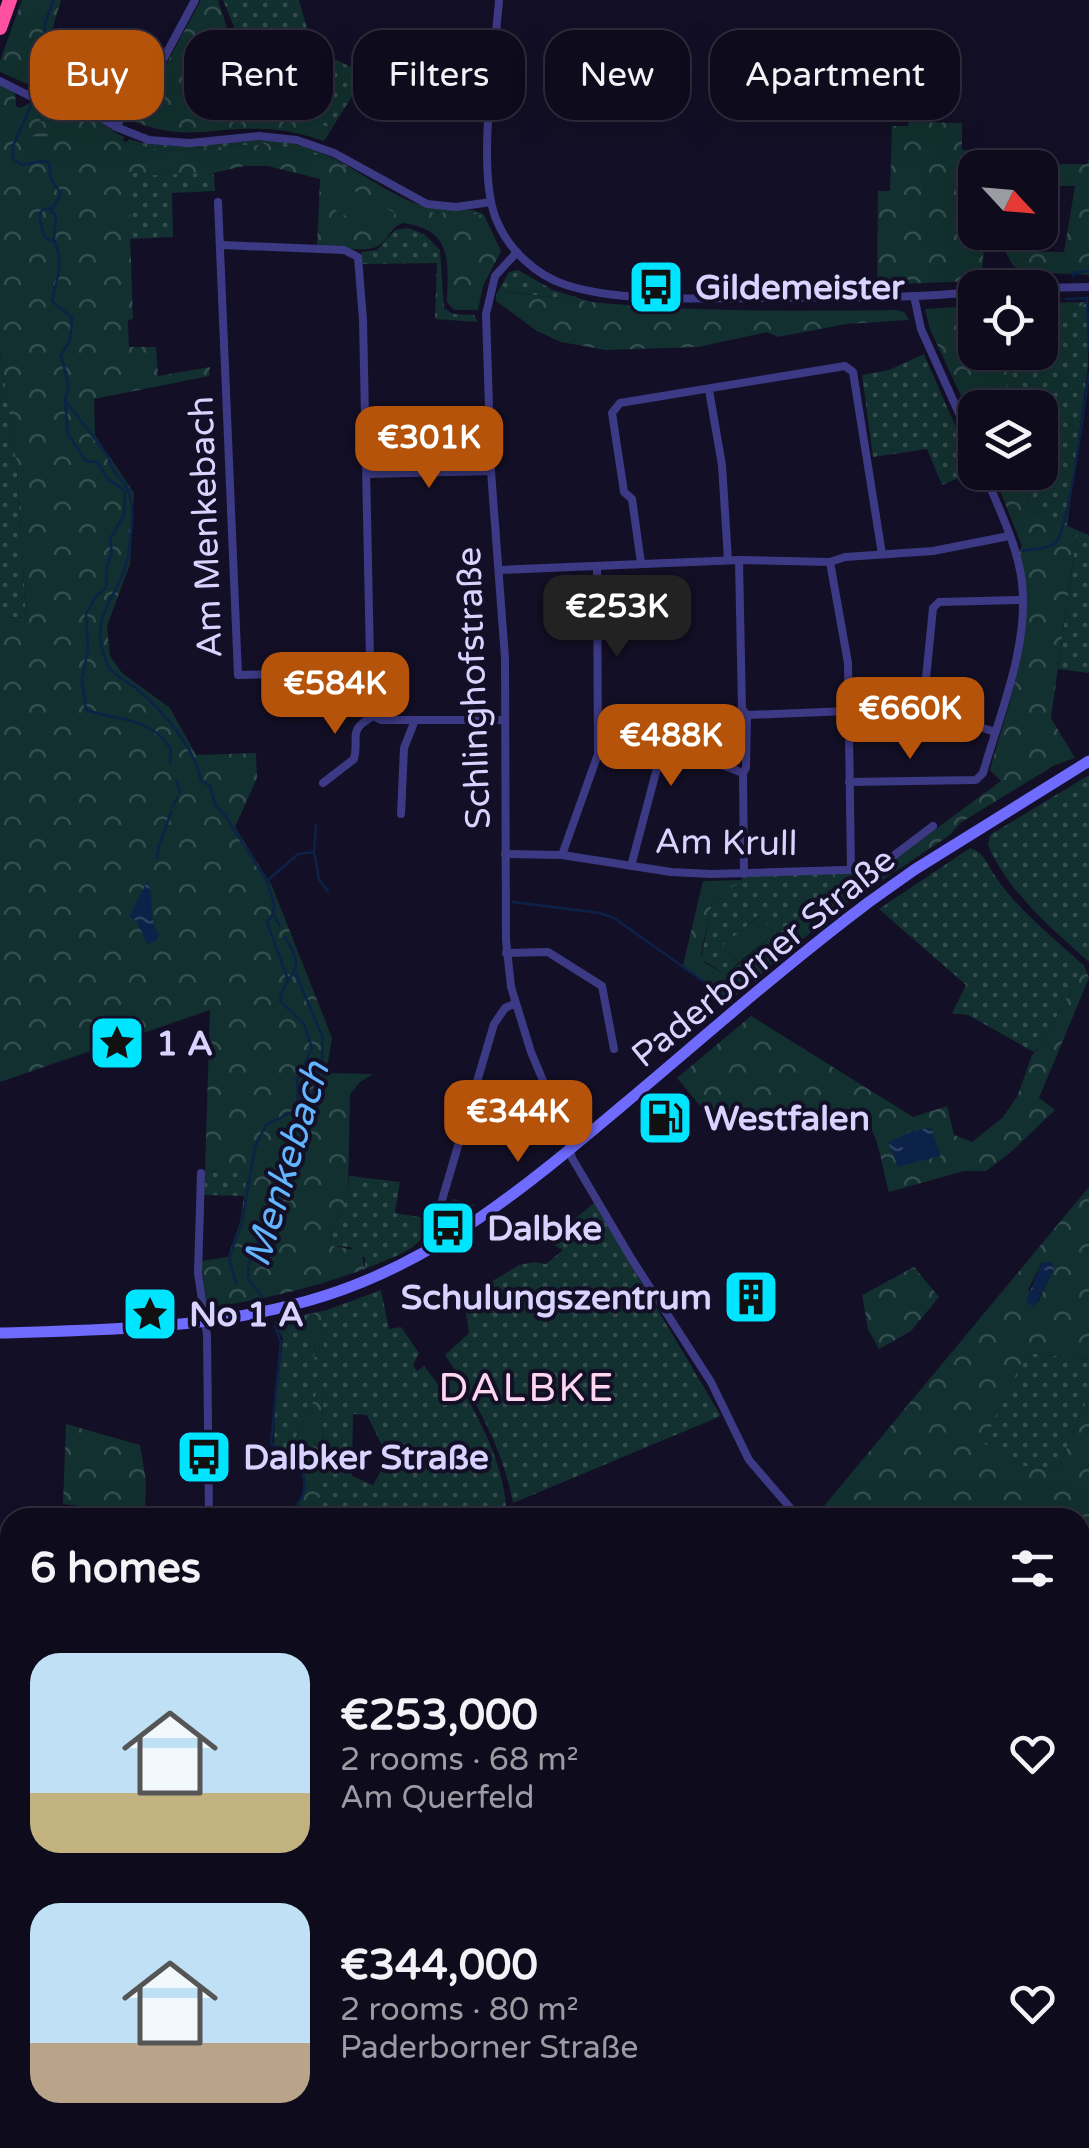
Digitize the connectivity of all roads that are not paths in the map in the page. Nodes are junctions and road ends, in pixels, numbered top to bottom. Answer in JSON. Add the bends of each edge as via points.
{"nodes":[{"id":1,"x":10,"y":0,"type":"edge"},
{"id":2,"x":196,"y":0,"type":"edge"},
{"id":3,"x":499,"y":0,"type":"edge"},
{"id":4,"x":0,"y":28,"type":"edge"},
{"id":5,"x":0,"y":81,"type":"edge"},
{"id":6,"x":116,"y":127,"type":"junction"},
{"id":7,"x":218,"y":202,"type":"dead end"},
{"id":8,"x":491,"y":202,"type":"junction"},
{"id":9,"x":222,"y":245,"type":"junction"},
{"id":10,"x":516,"y":252,"type":"junction"},
{"id":11,"x":1089,"y":287,"type":"edge"},
{"id":12,"x":1058,"y":288,"type":"edge"},
{"id":13,"x":958,"y":293,"type":"edge"},
{"id":14,"x":914,"y":296,"type":"junction"},
{"id":15,"x":708,"y":390,"type":"junction"},
{"id":16,"x":958,"y":412,"type":"edge"},
{"id":17,"x":491,"y":471,"type":"junction"},
{"id":18,"x":367,"y":474,"type":"junction"},
{"id":19,"x":991,"y":490,"type":"edge"},
{"id":20,"x":1009,"y":536,"type":"junction"},
{"id":21,"x":882,"y":554,"type":"junction"},
{"id":22,"x":728,"y":560,"type":"junction"},
{"id":23,"x":739,"y":560,"type":"junction"},
{"id":24,"x":830,"y":562,"type":"junction"},
{"id":25,"x":640,"y":563,"type":"junction"},
{"id":26,"x":597,"y":566,"type":"junction"},
{"id":27,"x":500,"y":570,"type":"junction"},
{"id":28,"x":1023,"y":600,"type":"junction"},
{"id":29,"x":371,"y":672,"type":"junction"},
{"id":30,"x":848,"y":711,"type":"junction"},
{"id":31,"x":748,"y":715,"type":"junction"},
{"id":32,"x":374,"y":716,"type":"junction"},
{"id":33,"x":415,"y":720,"type":"junction"},
{"id":34,"x":505,"y":720,"type":"junction"},
{"id":35,"x":994,"y":732,"type":"junction"},
{"id":36,"x":1089,"y":762,"type":"edge"},
{"id":37,"x":743,"y":773,"type":"junction"},
{"id":38,"x":323,"y":782,"type":"dead end"},
{"id":39,"x":849,"y":782,"type":"junction"},
{"id":40,"x":401,"y":814,"type":"dead end"},
{"id":41,"x":933,"y":826,"type":"dead end"},
{"id":42,"x":505,"y":854,"type":"junction"},
{"id":43,"x":562,"y":855,"type":"junction"},
{"id":44,"x":631,"y":866,"type":"junction"},
{"id":45,"x":851,"y":870,"type":"junction"},
{"id":46,"x":744,"y":874,"type":"junction"},
{"id":47,"x":506,"y":953,"type":"junction"},
{"id":48,"x":514,"y":1004,"type":"junction"},
{"id":49,"x":614,"y":1049,"type":"dead end"},
{"id":50,"x":570,"y":1149,"type":"junction"},
{"id":51,"x":202,"y":1173,"type":"dead end"},
{"id":52,"x":437,"y":1247,"type":"junction"},
{"id":53,"x":205,"y":1321,"type":"junction"},
{"id":54,"x":0,"y":1334,"type":"edge"},
{"id":55,"x":210,"y":1508,"type":"edge"},
{"id":56,"x":790,"y":1508,"type":"edge"}],
"edges":[{"from":1,"to":4,"type":"highway"},
{"from":2,"to":6,"type":"street","via":[[144,97]]},
{"from":3,"to":8,"type":"street"},
{"from":5,"to":6,"type":"street","via":[[30,96],[68,100]]},
{"from":6,"to":8,"type":"street","via":[[174,144],[259,136],[297,140],[427,204]]},
{"from":7,"to":9,"type":"street","name":"Am Menkebach"},
{"from":8,"to":10,"type":"street"},
{"from":9,"to":18,"type":"street","via":[[355,254]]},
{"from":9,"to":29,"type":"street","name":"Am Menkebach","via":[[238,675]]},
{"from":10,"to":14,"type":"street","via":[[556,281],[606,292]]},
{"from":10,"to":17,"type":"street","name":"Schlinghofstraße","via":[[495,276],[486,314]]},
{"from":11,"to":12,"type":"street"},
{"from":13,"to":14,"type":"street"},
{"from":14,"to":16,"type":"street","via":[[920,329]]},
{"from":15,"to":21,"type":"street","via":[[850,368]]},
{"from":15,"to":22,"type":"street","via":[[722,466]]},
{"from":15,"to":25,"type":"street","via":[[614,406]]},
{"from":17,"to":18,"type":"street"},
{"from":17,"to":27,"type":"street","name":"Schlinghofstraße"},
{"from":18,"to":29,"type":"street"},
{"from":19,"to":20,"type":"street"},
{"from":20,"to":21,"type":"street"},
{"from":20,"to":28,"type":"street"},
{"from":21,"to":24,"type":"street"},
{"from":22,"to":23,"type":"street"},
{"from":22,"to":25,"type":"street"},
{"from":23,"to":24,"type":"street"},
{"from":23,"to":31,"type":"street","via":[[742,709]]},
{"from":24,"to":30,"type":"street","via":[[846,640]]},
{"from":25,"to":26,"type":"street"},
{"from":26,"to":27,"type":"street"},
{"from":26,"to":43,"type":"street","via":[[598,754]]},
{"from":27,"to":34,"type":"street","name":"Schlinghofstraße"},
{"from":28,"to":35,"type":"street","via":[[1018,649]]},
{"from":28,"to":35,"type":"street","via":[[939,602],[933,608],[923,708]]},
{"from":29,"to":32,"type":"street"},
{"from":30,"to":31,"type":"street"},
{"from":30,"to":39,"type":"street"},
{"from":31,"to":37,"type":"street"},
{"from":32,"to":33,"type":"street"},
{"from":32,"to":38,"type":"street","via":[[357,726],[354,759]]},
{"from":33,"to":34,"type":"street"},
{"from":33,"to":40,"type":"street","via":[[404,748]]},
{"from":34,"to":42,"type":"street","name":"Schlinghofstraße"},
{"from":35,"to":39,"type":"street","via":[[976,780]]},
{"from":36,"to":50,"type":"main road","name":"Paderborner Straße","via":[[869,902]]},
{"from":37,"to":44,"type":"street","via":[[714,762],[660,757]]},
{"from":37,"to":46,"type":"street"},
{"from":39,"to":45,"type":"street"},
{"from":41,"to":45,"type":"street","name":"Am Krull","via":[[876,869]]},
{"from":42,"to":43,"type":"street","name":"Am Krull"},
{"from":42,"to":47,"type":"street","name":"Schlinghofstraße"},
{"from":43,"to":44,"type":"street","name":"Am Krull"},
{"from":44,"to":46,"type":"street","name":"Am Krull"},
{"from":45,"to":46,"type":"street","name":"Am Krull"},
{"from":47,"to":48,"type":"street","name":"Schlinghofstraße"},
{"from":47,"to":49,"type":"street","via":[[548,952],[602,986]]},
{"from":48,"to":50,"type":"street","name":"Schlinghofstraße"},
{"from":48,"to":52,"type":"street","via":[[494,1024],[433,1236]]},
{"from":50,"to":52,"type":"main road","name":"Paderborner Straße"},
{"from":50,"to":56,"type":"street","name":"Schlinghofstraße","via":[[711,1382],[749,1460]]},
{"from":51,"to":53,"type":"street","via":[[198,1273]]},
{"from":52,"to":53,"type":"main road","name":"Paderborner Straße","via":[[354,1285],[268,1311]]},
{"from":53,"to":54,"type":"main road","name":"Paderborner Straße"},
{"from":53,"to":55,"type":"street"}]}
